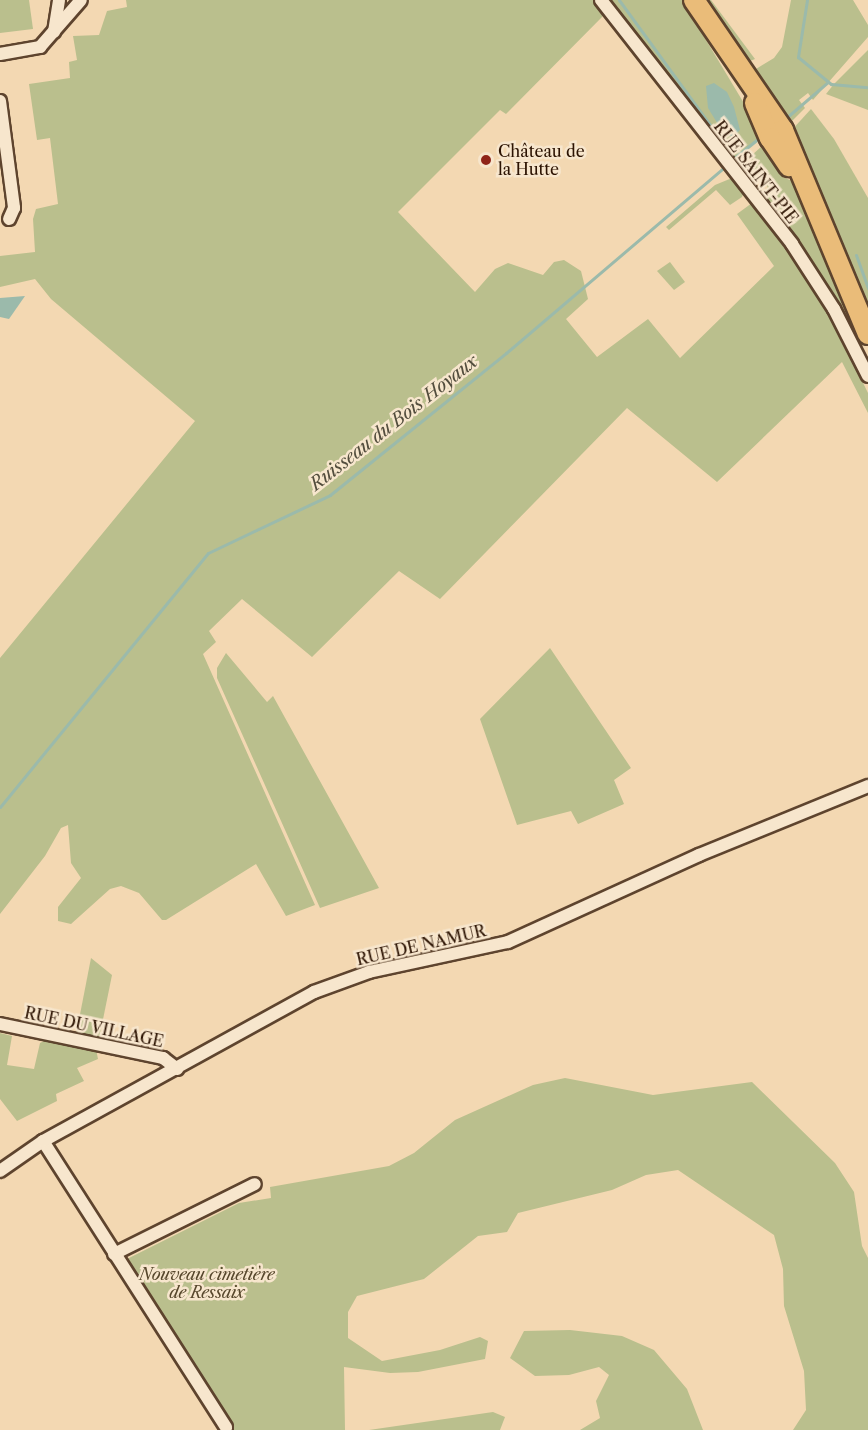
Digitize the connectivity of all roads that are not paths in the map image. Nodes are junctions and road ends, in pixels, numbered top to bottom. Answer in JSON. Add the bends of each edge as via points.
{"nodes":[{"id":1,"x":59,"y":0,"type":"edge"},
{"id":2,"x":81,"y":0,"type":"edge"},
{"id":3,"x":601,"y":0,"type":"edge"},
{"id":4,"x":694,"y":0,"type":"edge"},
{"id":5,"x":54,"y":32,"type":"junction"},
{"id":6,"x":0,"y":54,"type":"edge"},
{"id":7,"x":0,"y":101,"type":"edge"},
{"id":8,"x":9,"y":219,"type":"dead end"},
{"id":9,"x":868,"y":333,"type":"edge"},
{"id":10,"x":868,"y":376,"type":"edge"},
{"id":11,"x":868,"y":786,"type":"edge"},
{"id":12,"x":0,"y":1024,"type":"edge"},
{"id":13,"x":177,"y":1069,"type":"junction"},
{"id":14,"x":43,"y":1141,"type":"junction"},
{"id":15,"x":0,"y":1171,"type":"edge"},
{"id":16,"x":255,"y":1184,"type":"dead end"},
{"id":17,"x":114,"y":1254,"type":"junction"},
{"id":18,"x":226,"y":1428,"type":"dead end"}],
"edges":[{"from":1,"to":5,"type":"street"},
{"from":2,"to":5,"type":"street"},
{"from":3,"to":10,"type":"street","name":"RUE SAINT-PIE","via":[[817,282]]},
{"from":4,"to":9,"type":"main road","via":[[783,130],[804,188]]},
{"from":5,"to":6,"type":"street","via":[[40,47]]},
{"from":7,"to":8,"type":"street","via":[[14,208]]},
{"from":11,"to":13,"type":"street","name":"RUE DE NAMUR","via":[[699,855],[507,942],[422,958],[334,984]]},
{"from":12,"to":13,"type":"street","name":"RUE DU VILLAGE","via":[[163,1058]]},
{"from":13,"to":14,"type":"street","name":"RUE DE NAMUR"},
{"from":14,"to":15,"type":"street","name":"RUE DE NAMUR"},
{"from":14,"to":17,"type":"street"},
{"from":16,"to":17,"type":"street"},
{"from":17,"to":18,"type":"street"}]}
